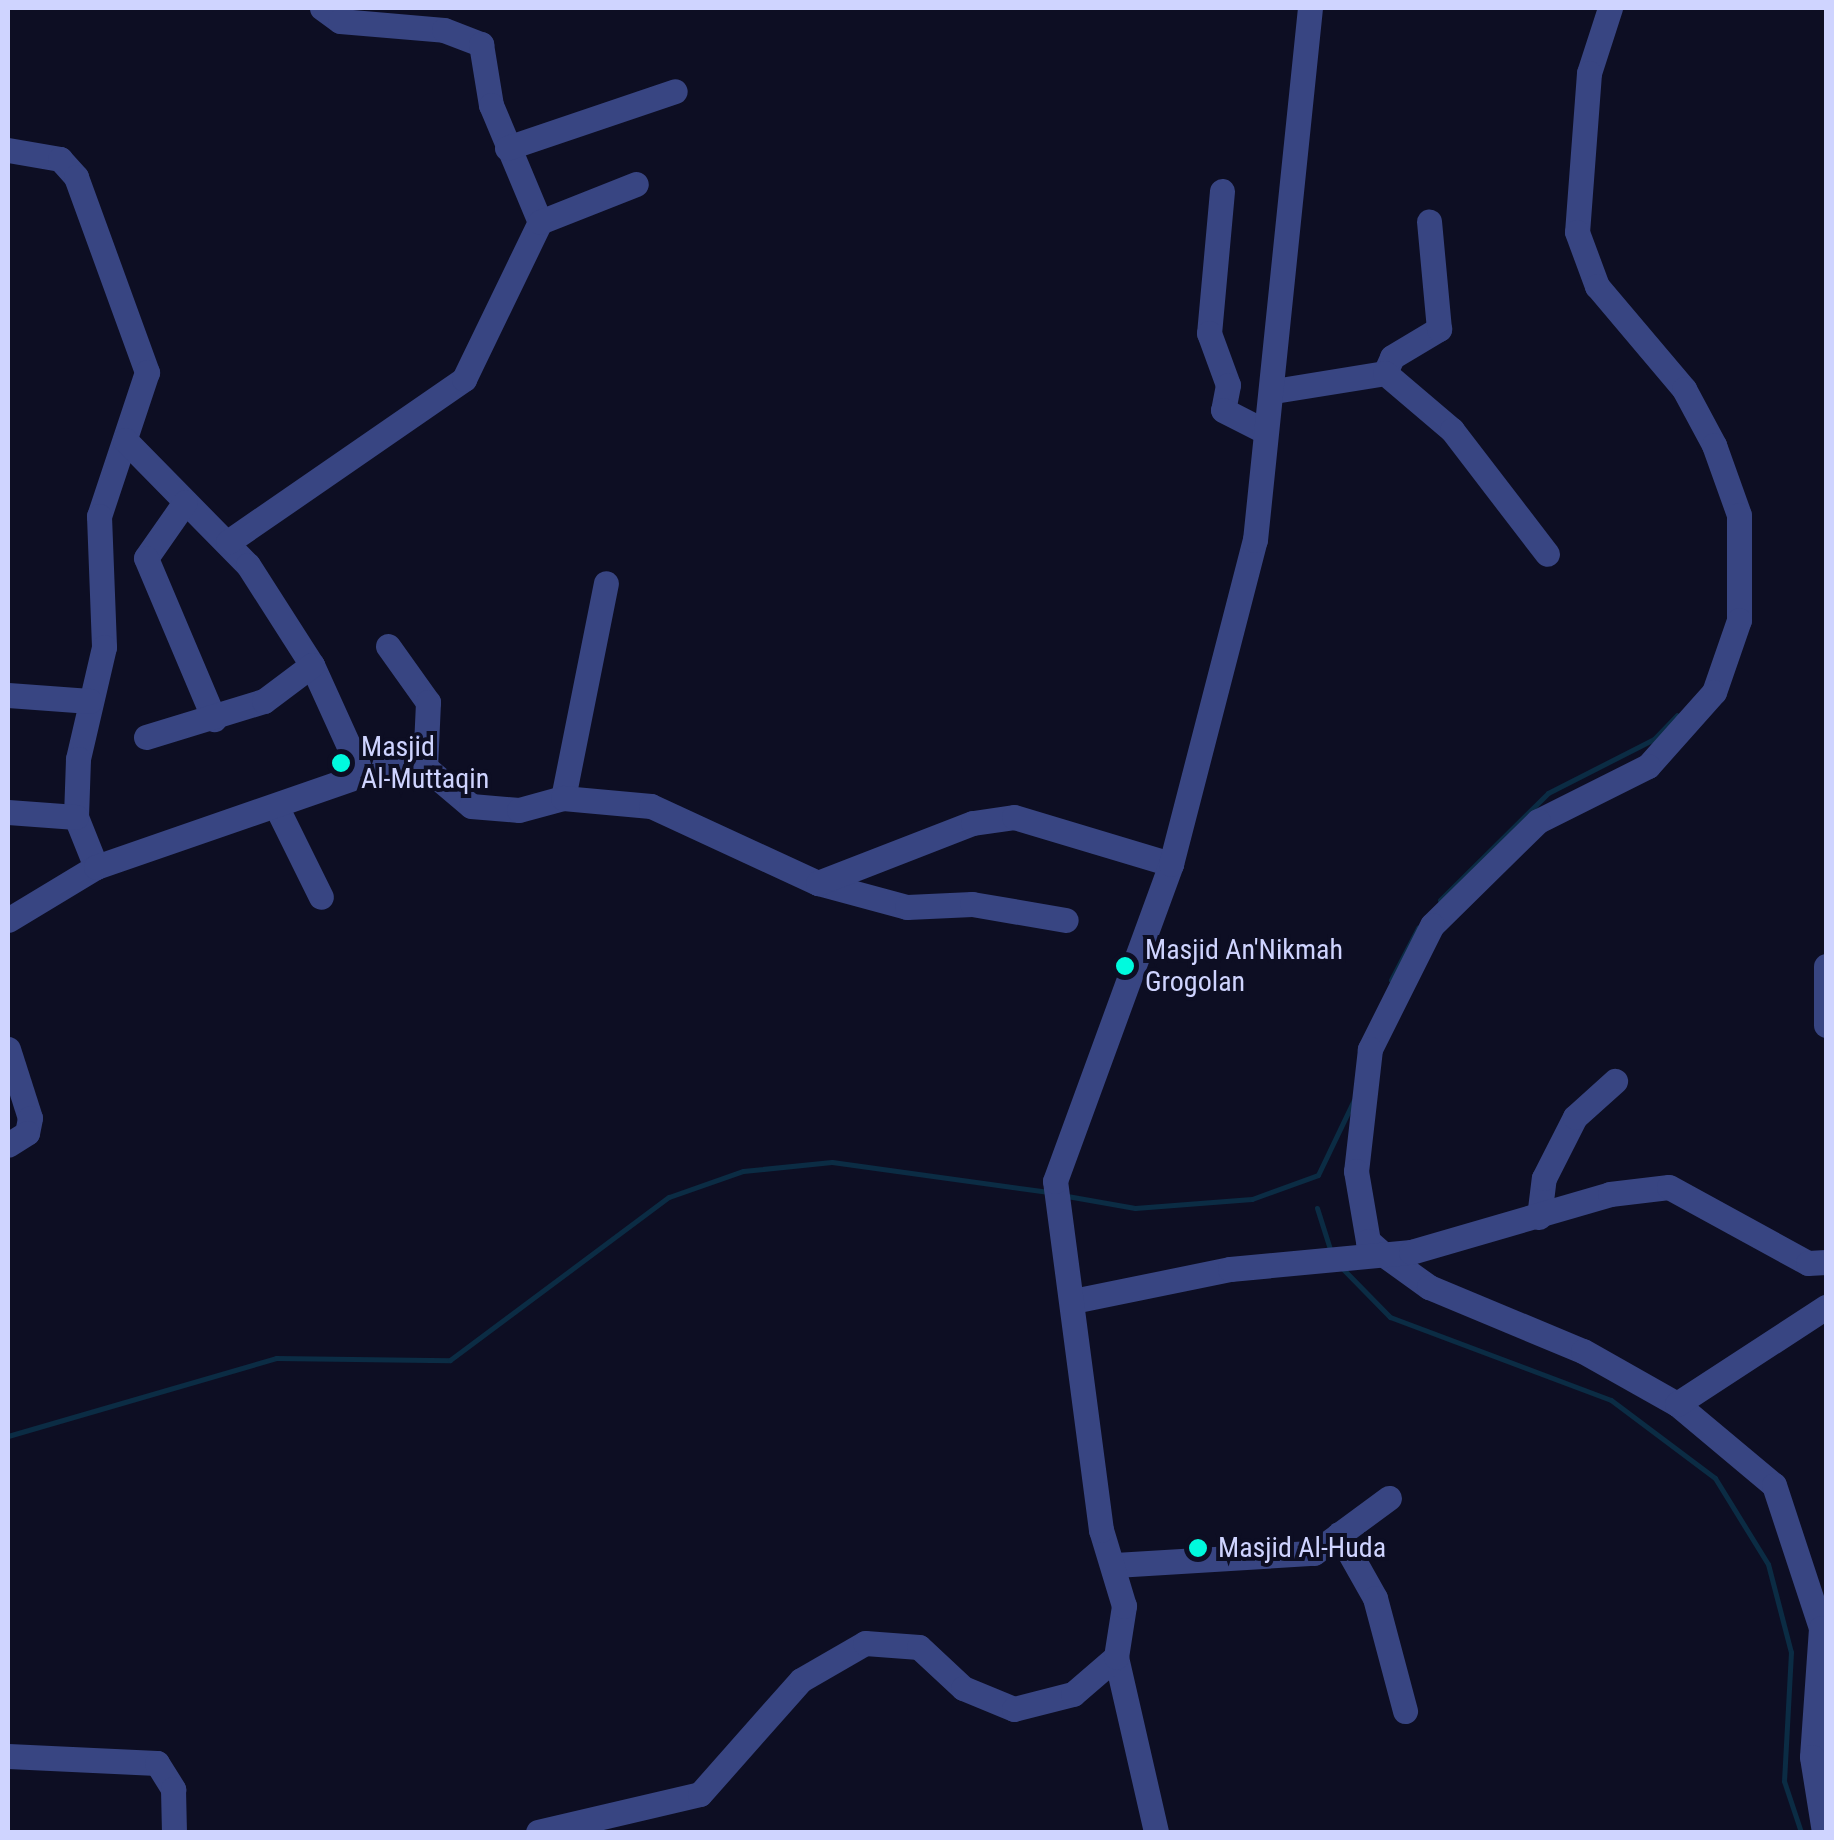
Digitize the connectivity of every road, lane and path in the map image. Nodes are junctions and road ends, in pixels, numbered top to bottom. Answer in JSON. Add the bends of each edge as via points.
{"nodes":[{"id":1,"x":322,"y":8,"type":"edge"},
{"id":2,"x":1290,"y":8,"type":"edge"},
{"id":3,"x":1310,"y":8,"type":"edge"},
{"id":4,"x":1610,"y":8,"type":"edge"},
{"id":5,"x":1307,"y":41,"type":"junction"},
{"id":6,"x":674,"y":92,"type":"dead end"},
{"id":7,"x":507,"y":148,"type":"junction"},
{"id":8,"x":8,"y":150,"type":"edge"},
{"id":9,"x":636,"y":184,"type":"dead end"},
{"id":10,"x":1222,"y":191,"type":"dead end"},
{"id":11,"x":1429,"y":221,"type":"dead end"},
{"id":12,"x":540,"y":222,"type":"junction"},
{"id":13,"x":1385,"y":373,"type":"junction"},
{"id":14,"x":1274,"y":391,"type":"junction"},
{"id":15,"x":1264,"y":430,"type":"junction"},
{"id":16,"x":125,"y":440,"type":"junction"},
{"id":17,"x":185,"y":502,"type":"junction"},
{"id":18,"x":228,"y":542,"type":"junction"},
{"id":19,"x":1547,"y":554,"type":"dead end"},
{"id":20,"x":606,"y":583,"type":"dead end"},
{"id":21,"x":388,"y":646,"type":"dead end"},
{"id":22,"x":312,"y":665,"type":"junction"},
{"id":23,"x":8,"y":695,"type":"edge"},
{"id":24,"x":90,"y":701,"type":"junction"},
{"id":25,"x":214,"y":719,"type":"junction"},
{"id":26,"x":146,"y":738,"type":"dead end"},
{"id":27,"x":425,"y":767,"type":"junction"},
{"id":28,"x":360,"y":771,"type":"junction"},
{"id":29,"x":563,"y":798,"type":"junction"},
{"id":30,"x":277,"y":808,"type":"junction"},
{"id":31,"x":8,"y":812,"type":"edge"},
{"id":32,"x":76,"y":817,"type":"junction"},
{"id":33,"x":1171,"y":864,"type":"junction"},
{"id":34,"x":96,"y":868,"type":"junction"},
{"id":35,"x":818,"y":883,"type":"junction"},
{"id":36,"x":321,"y":897,"type":"dead end"},
{"id":37,"x":8,"y":920,"type":"edge"},
{"id":38,"x":1066,"y":920,"type":"dead end"},
{"id":39,"x":1826,"y":966,"type":"edge"},
{"id":40,"x":1826,"y":1025,"type":"edge"},
{"id":41,"x":8,"y":1049,"type":"edge"},
{"id":42,"x":1616,"y":1081,"type":"dead end"},
{"id":43,"x":8,"y":1144,"type":"edge"},
{"id":44,"x":1539,"y":1217,"type":"junction"},
{"id":45,"x":1368,"y":1250,"type":"junction"},
{"id":46,"x":1826,"y":1262,"type":"edge"},
{"id":47,"x":1078,"y":1300,"type":"junction"},
{"id":48,"x":1826,"y":1306,"type":"edge"},
{"id":49,"x":1678,"y":1404,"type":"junction"},
{"id":50,"x":1389,"y":1498,"type":"dead end"},
{"id":51,"x":1339,"y":1534,"type":"junction"},
{"id":52,"x":1115,"y":1566,"type":"junction"},
{"id":53,"x":1116,"y":1657,"type":"junction"},
{"id":54,"x":1406,"y":1712,"type":"dead end"},
{"id":55,"x":8,"y":1756,"type":"edge"},
{"id":56,"x":174,"y":1832,"type":"edge"},
{"id":57,"x":538,"y":1832,"type":"edge"},
{"id":58,"x":1156,"y":1832,"type":"edge"},
{"id":59,"x":1824,"y":1832,"type":"edge"}],
"edges":[{"from":1,"to":7,"type":"street","via":[[340,21],[444,30],[481,44]]},
{"from":2,"to":5,"type":"street"},
{"from":3,"to":5,"type":"street"},
{"from":4,"to":45,"type":"street","via":[[1589,73],[1577,232],[1597,286],[1684,389],[1714,445],[1740,515],[1740,620],[1714,692],[1648,766],[1538,821],[1432,925],[1370,1049],[1356,1172]]},
{"from":5,"to":14,"type":"street"},
{"from":6,"to":7,"type":"street"},
{"from":7,"to":12,"type":"street"},
{"from":8,"to":16,"type":"street","via":[[60,159],[104,239],[147,372]]},
{"from":9,"to":12,"type":"street"},
{"from":10,"to":15,"type":"street","via":[[1209,333],[1228,385],[1223,410]]},
{"from":11,"to":13,"type":"street","via":[[1439,330],[1392,357]]},
{"from":12,"to":18,"type":"street","via":[[464,378]]},
{"from":13,"to":14,"type":"street"},
{"from":13,"to":19,"type":"street","via":[[1452,430]]},
{"from":14,"to":15,"type":"street"},
{"from":15,"to":33,"type":"street","via":[[1255,540]]},
{"from":16,"to":17,"type":"street"},
{"from":16,"to":24,"type":"street","via":[[99,516],[104,647]]},
{"from":17,"to":18,"type":"street"},
{"from":17,"to":25,"type":"street","via":[[146,558]]},
{"from":18,"to":22,"type":"street"},
{"from":20,"to":29,"type":"street"},
{"from":21,"to":27,"type":"street","via":[[428,702]]},
{"from":22,"to":25,"type":"street","via":[[264,701]]},
{"from":22,"to":28,"type":"street"},
{"from":23,"to":24,"type":"street"},
{"from":24,"to":32,"type":"street"},
{"from":25,"to":26,"type":"street"},
{"from":27,"to":28,"type":"street"},
{"from":27,"to":29,"type":"street","via":[[471,806],[519,810]]},
{"from":28,"to":30,"type":"street"},
{"from":29,"to":35,"type":"street","via":[[651,806]]},
{"from":30,"to":34,"type":"street"},
{"from":30,"to":36,"type":"street"},
{"from":31,"to":32,"type":"street"},
{"from":32,"to":34,"type":"street"},
{"from":33,"to":35,"type":"street","via":[[1014,816],[973,822]]},
{"from":33,"to":47,"type":"street","via":[[1055,1180]]},
{"from":34,"to":37,"type":"street"},
{"from":35,"to":38,"type":"street","via":[[907,907],[972,904]]},
{"from":39,"to":40,"type":"street"},
{"from":41,"to":43,"type":"street","via":[[30,1118],[27,1133]]},
{"from":42,"to":44,"type":"street","via":[[1575,1117],[1544,1178]]},
{"from":44,"to":45,"type":"street"},
{"from":44,"to":46,"type":"street","via":[[1610,1194],[1669,1188],[1808,1263]]},
{"from":45,"to":47,"type":"street"},
{"from":45,"to":49,"type":"street","via":[[1429,1288],[1583,1350]]},
{"from":47,"to":52,"type":"street","via":[[1102,1530]]},
{"from":48,"to":49,"type":"street"},
{"from":49,"to":59,"type":"street","via":[[1748,1455],[1774,1485],[1791,1529],[1821,1628],[1812,1757]]},
{"from":50,"to":51,"type":"street"},
{"from":51,"to":52,"type":"street","via":[[1284,1559]]},
{"from":51,"to":54,"type":"street","via":[[1375,1598]]},
{"from":52,"to":53,"type":"street","via":[[1125,1634]]},
{"from":53,"to":57,"type":"street","via":[[1072,1694],[1014,1709],[963,1688],[919,1646],[865,1642],[801,1680],[700,1794]]},
{"from":53,"to":58,"type":"street"},
{"from":55,"to":56,"type":"street","via":[[157,1763],[174,1789]]}]}
